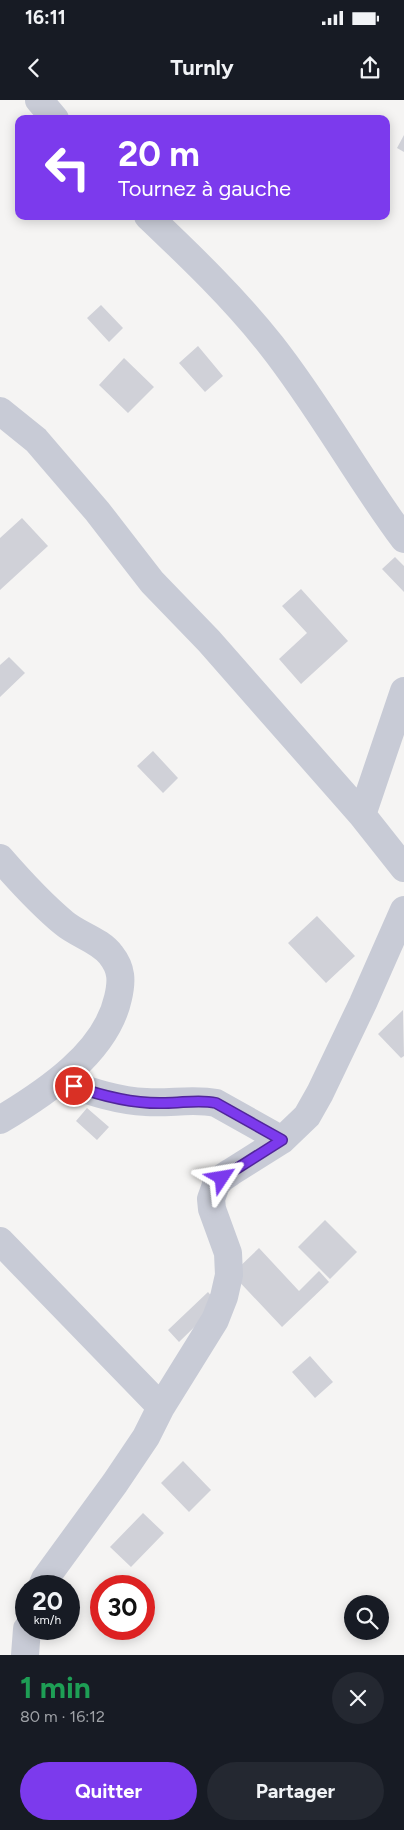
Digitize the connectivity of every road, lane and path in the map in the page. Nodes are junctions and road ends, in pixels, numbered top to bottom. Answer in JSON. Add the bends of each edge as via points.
{"nodes":[{"id":1,"x":39,"y":100,"type":"edge"},
{"id":2,"x":52,"y":115,"type":"edge"},
{"id":3,"x":152,"y":220,"type":"edge"},
{"id":4,"x":0,"y":411,"type":"edge"},
{"id":5,"x":404,"y":539,"type":"edge"},
{"id":6,"x":404,"y":691,"type":"edge"},
{"id":7,"x":362,"y":815,"type":"junction"},
{"id":8,"x":0,"y":858,"type":"edge"},
{"id":9,"x":404,"y":868,"type":"edge"},
{"id":10,"x":404,"y":910,"type":"edge"},
{"id":11,"x":59,"y":1081,"type":"junction"},
{"id":12,"x":0,"y":1120,"type":"edge"},
{"id":13,"x":282,"y":1140,"type":"junction"},
{"id":14,"x":0,"y":1241,"type":"edge"},
{"id":15,"x":161,"y":1407,"type":"junction"},
{"id":16,"x":48,"y":1575,"type":"edge"},
{"id":17,"x":26,"y":1640,"type":"edge"},
{"id":18,"x":25,"y":1655,"type":"edge"}],
"edges":[{"from":1,"to":2,"type":"street"},
{"from":3,"to":5,"type":"street","via":[[222,287],[271,345],[329,425]]},
{"from":4,"to":7,"type":"street","via":[[36,440],[152,582],[209,641]]},
{"from":6,"to":7,"type":"street"},
{"from":7,"to":9,"type":"street"},
{"from":8,"to":11,"type":"street","via":[[65,925],[110,953],[119,967],[121,984],[116,1006],[102,1038]]},
{"from":10,"to":13,"type":"street","via":[[320,1093],[307,1116]]},
{"from":11,"to":12,"type":"street"},
{"from":11,"to":13,"type":"street","via":[[88,1091],[143,1102],[216,1103]]},
{"from":13,"to":15,"type":"street","via":[[222,1178],[214,1191],[212,1209],[228,1253],[229,1275],[224,1297],[215,1320]]},
{"from":14,"to":15,"type":"street"},
{"from":15,"to":16,"type":"street","via":[[146,1437]]},
{"from":17,"to":18,"type":"street"}]}
